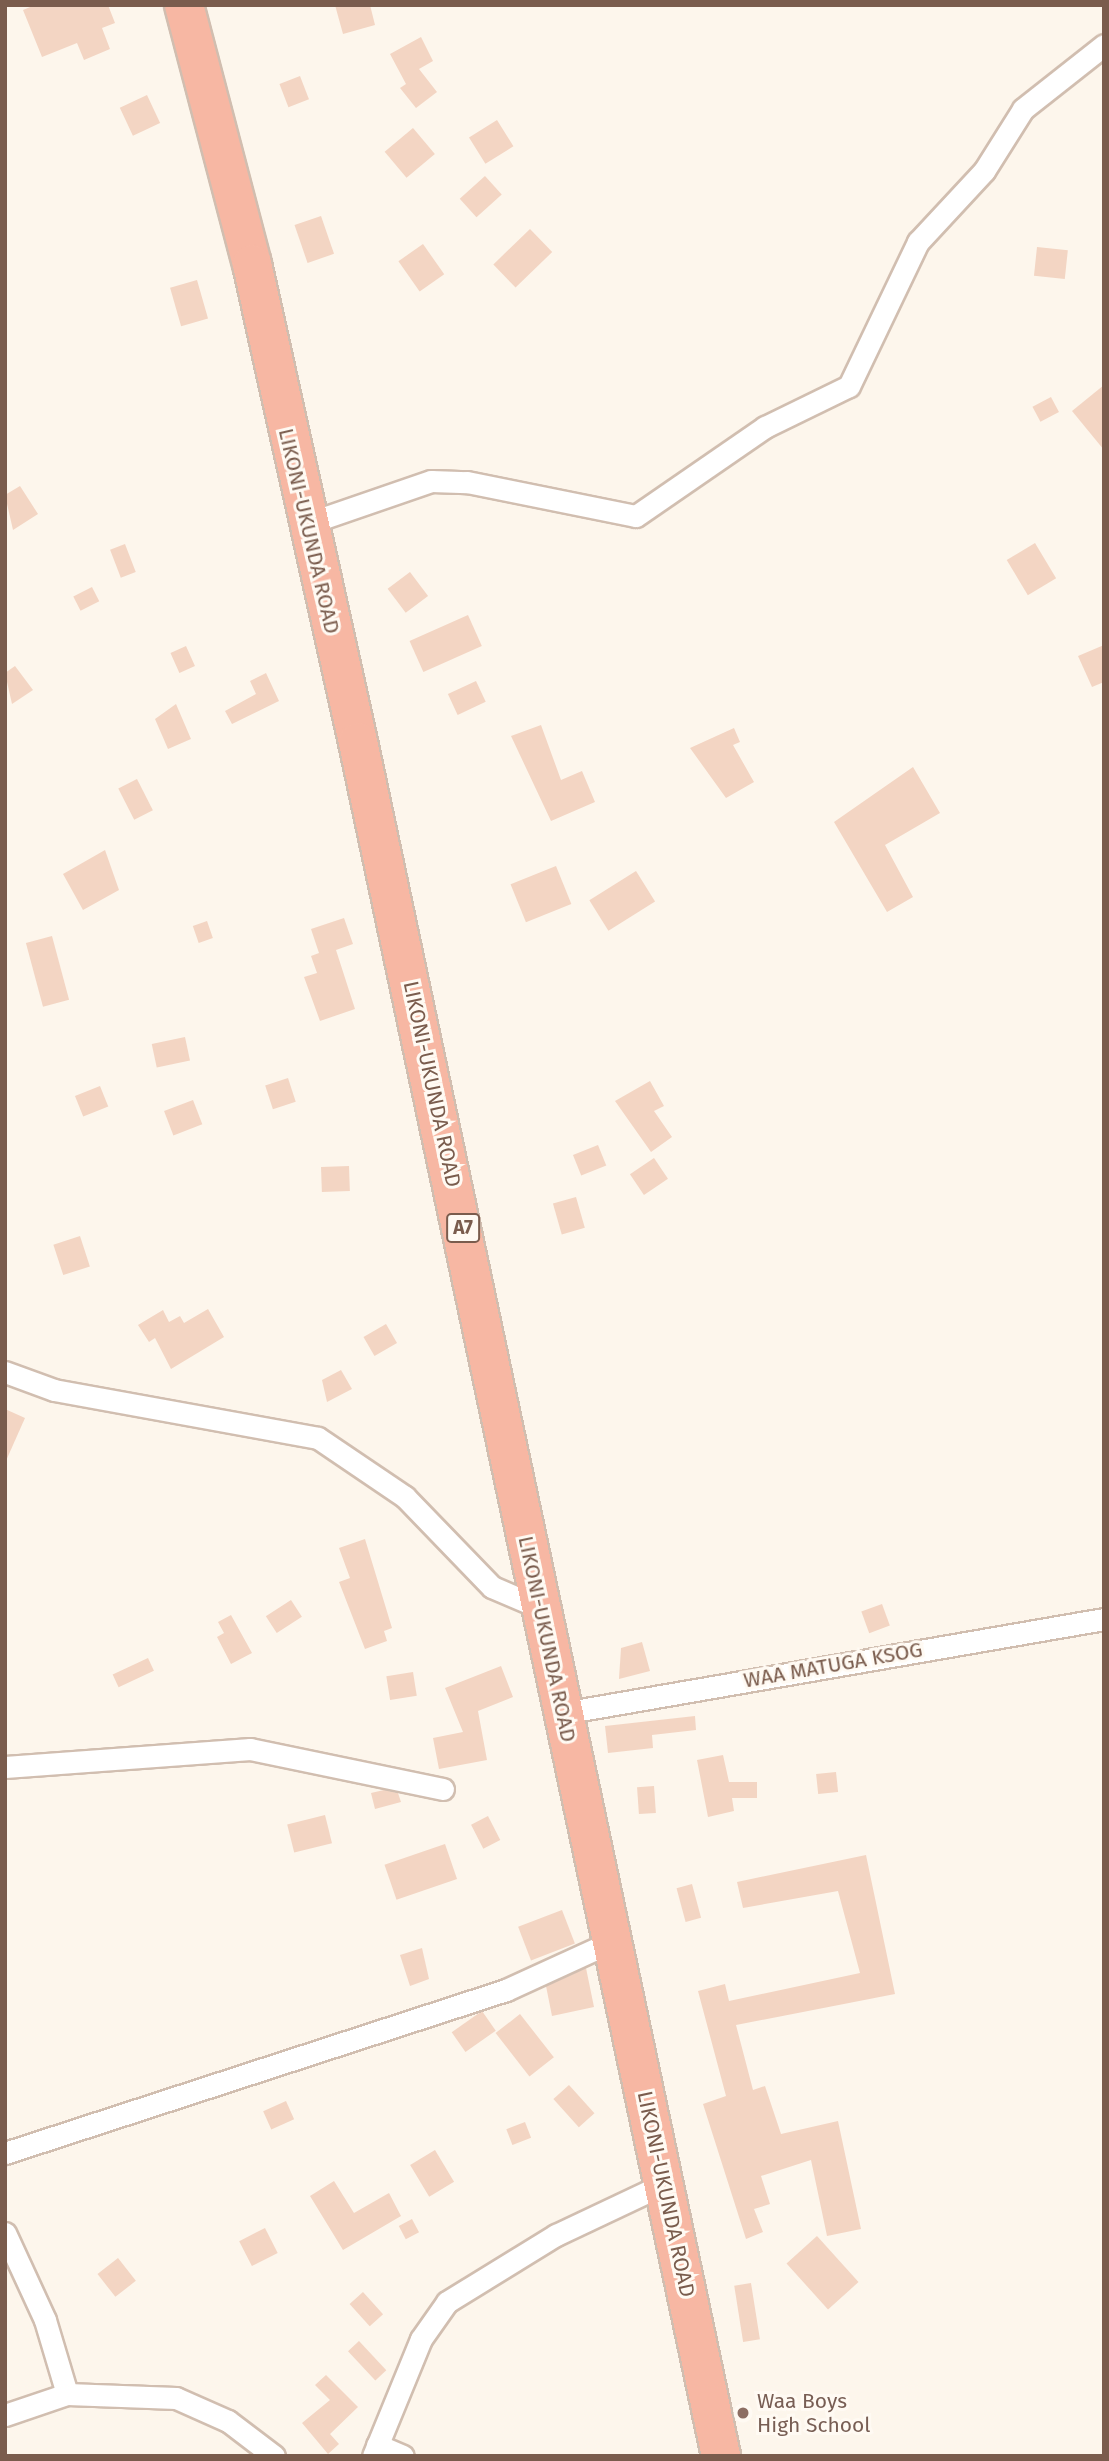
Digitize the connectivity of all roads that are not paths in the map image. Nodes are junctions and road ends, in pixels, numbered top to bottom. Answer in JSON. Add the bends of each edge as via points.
{"nodes":[{"id":1,"x":184,"y":5,"type":"edge"},
{"id":2,"x":1104,"y":45,"type":"edge"},
{"id":3,"x":309,"y":523,"type":"junction"},
{"id":4,"x":5,"y":1372,"type":"edge"},
{"id":5,"x":541,"y":1608,"type":"junction"},
{"id":6,"x":1104,"y":1619,"type":"edge"},
{"id":7,"x":563,"y":1713,"type":"junction"},
{"id":8,"x":5,"y":1767,"type":"edge"},
{"id":9,"x":443,"y":1789,"type":"dead end"},
{"id":10,"x":613,"y":1941,"type":"junction"},
{"id":11,"x":5,"y":2153,"type":"edge"},
{"id":12,"x":662,"y":2185,"type":"junction"},
{"id":13,"x":5,"y":2233,"type":"edge"},
{"id":14,"x":67,"y":2394,"type":"junction"},
{"id":15,"x":5,"y":2415,"type":"edge"},
{"id":16,"x":375,"y":2450,"type":"edge"},
{"id":17,"x":274,"y":2456,"type":"edge"},
{"id":18,"x":403,"y":2456,"type":"edge"},
{"id":19,"x":721,"y":2456,"type":"edge"}],
"edges":[{"from":1,"to":3,"type":"highway","name":"LIKONI-UKUNDA ROAD","number":"A7","via":[[252,264]]},
{"from":2,"to":3,"type":"street","via":[[1023,109],[984,171],[918,243],[849,386],[765,427],[636,516],[467,482],[430,481]]},
{"from":3,"to":5,"type":"highway","name":"LIKONI-UKUNDA ROAD","number":"A7"},
{"from":4,"to":5,"type":"street","via":[[54,1390],[318,1438],[405,1497],[492,1587]]},
{"from":5,"to":7,"type":"highway","name":"LIKONI-UKUNDA ROAD","number":"A7"},
{"from":6,"to":7,"type":"street","name":"WAA MATUGA KSOG"},
{"from":7,"to":10,"type":"highway","name":"LIKONI-UKUNDA ROAD","number":"A7"},
{"from":8,"to":9,"type":"street","via":[[250,1749]]},
{"from":10,"to":11,"type":"street","via":[[506,1990]]},
{"from":10,"to":12,"type":"highway","name":"LIKONI-UKUNDA ROAD","number":"A7"},
{"from":12,"to":16,"type":"street","via":[[556,2235],[447,2302],[421,2339]]},
{"from":12,"to":19,"type":"highway","name":"LIKONI-UKUNDA ROAD","number":"A7"},
{"from":13,"to":14,"type":"street","via":[[45,2320]]},
{"from":14,"to":15,"type":"street"},
{"from":14,"to":17,"type":"street","via":[[176,2398],[228,2421]]},
{"from":16,"to":18,"type":"street"}]}
